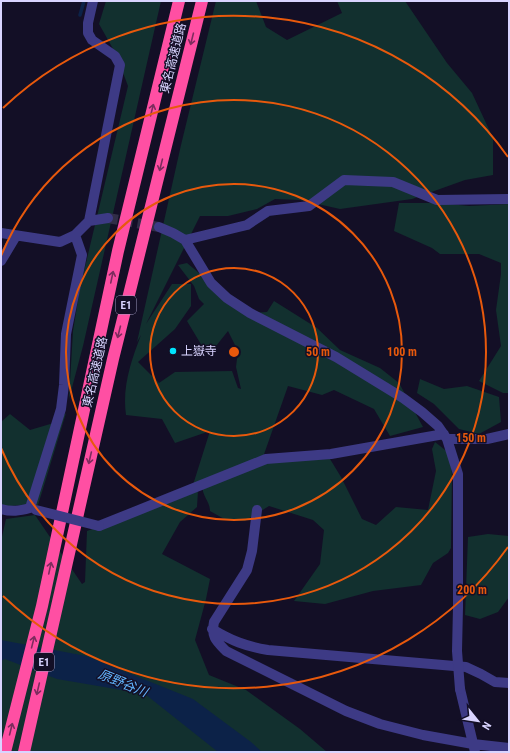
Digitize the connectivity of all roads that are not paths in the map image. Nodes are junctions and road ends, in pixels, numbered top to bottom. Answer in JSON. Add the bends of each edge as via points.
{"nodes":[{"id":1,"x":93,"y":1,"type":"edge"},
{"id":2,"x":179,"y":1,"type":"edge"},
{"id":3,"x":202,"y":1,"type":"edge"},
{"id":4,"x":509,"y":199,"type":"edge"},
{"id":5,"x":108,"y":218,"type":"tunnel mouth"},
{"id":6,"x":89,"y":222,"type":"junction"},
{"id":7,"x":159,"y":227,"type":"tunnel mouth"},
{"id":8,"x":1,"y":234,"type":"edge"},
{"id":9,"x":75,"y":235,"type":"junction"},
{"id":10,"x":16,"y":236,"type":"junction"},
{"id":11,"x":185,"y":240,"type":"junction"},
{"id":12,"x":1,"y":261,"type":"edge"},
{"id":13,"x":509,"y":434,"type":"edge"},
{"id":14,"x":446,"y":437,"type":"junction"},
{"id":15,"x":1,"y":509,"type":"edge"},
{"id":16,"x":33,"y":509,"type":"junction"},
{"id":17,"x":257,"y":510,"type":"dead end"},
{"id":18,"x":212,"y":629,"type":"junction"},
{"id":19,"x":509,"y":683,"type":"edge"},
{"id":20,"x":474,"y":748,"type":"edge"},
{"id":21,"x":509,"y":748,"type":"edge"},
{"id":22,"x":5,"y":752,"type":"edge"},
{"id":23,"x":24,"y":752,"type":"edge"}],
"edges":[{"from":1,"to":6,"type":"street","via":[[88,33],[92,40],[114,56],[120,65]]},
{"from":22,"to":2,"type":"highway","name":"東名高速道路","number":"E1","one_way":true,"via":[[42,606],[118,251]]},
{"from":3,"to":23,"type":"highway","name":"東名高速道路","number":"E1","one_way":true,"via":[[113,359]]},
{"from":4,"to":11,"type":"street","via":[[437,200],[393,182],[344,180],[309,206],[268,211],[247,225]]},
{"from":5,"to":6,"type":"street"},
{"from":6,"to":9,"type":"street"},
{"from":7,"to":11,"type":"street"},
{"from":8,"to":10,"type":"street"},
{"from":9,"to":10,"type":"street","via":[[60,242]]},
{"from":9,"to":16,"type":"street","via":[[82,255],[66,334],[61,409]]},
{"from":10,"to":12,"type":"street"},
{"from":11,"to":14,"type":"street","via":[[211,283],[226,298],[336,357],[403,398],[433,421]]},
{"from":13,"to":14,"type":"street","via":[[487,439]]},
{"from":14,"to":16,"type":"street","bridge":true,"via":[[331,454],[266,458],[99,526]]},
{"from":14,"to":20,"type":"street","bridge":true,"via":[[458,474],[457,651],[460,689]]},
{"from":15,"to":16,"type":"street","via":[[11,512]]},
{"from":17,"to":18,"type":"street","via":[[247,570]]},
{"from":18,"to":19,"type":"street","via":[[229,639],[268,650],[466,667],[495,682]]},
{"from":18,"to":20,"type":"street","via":[[215,641],[226,650],[346,711],[380,724]]},
{"from":20,"to":21,"type":"street"}]}
